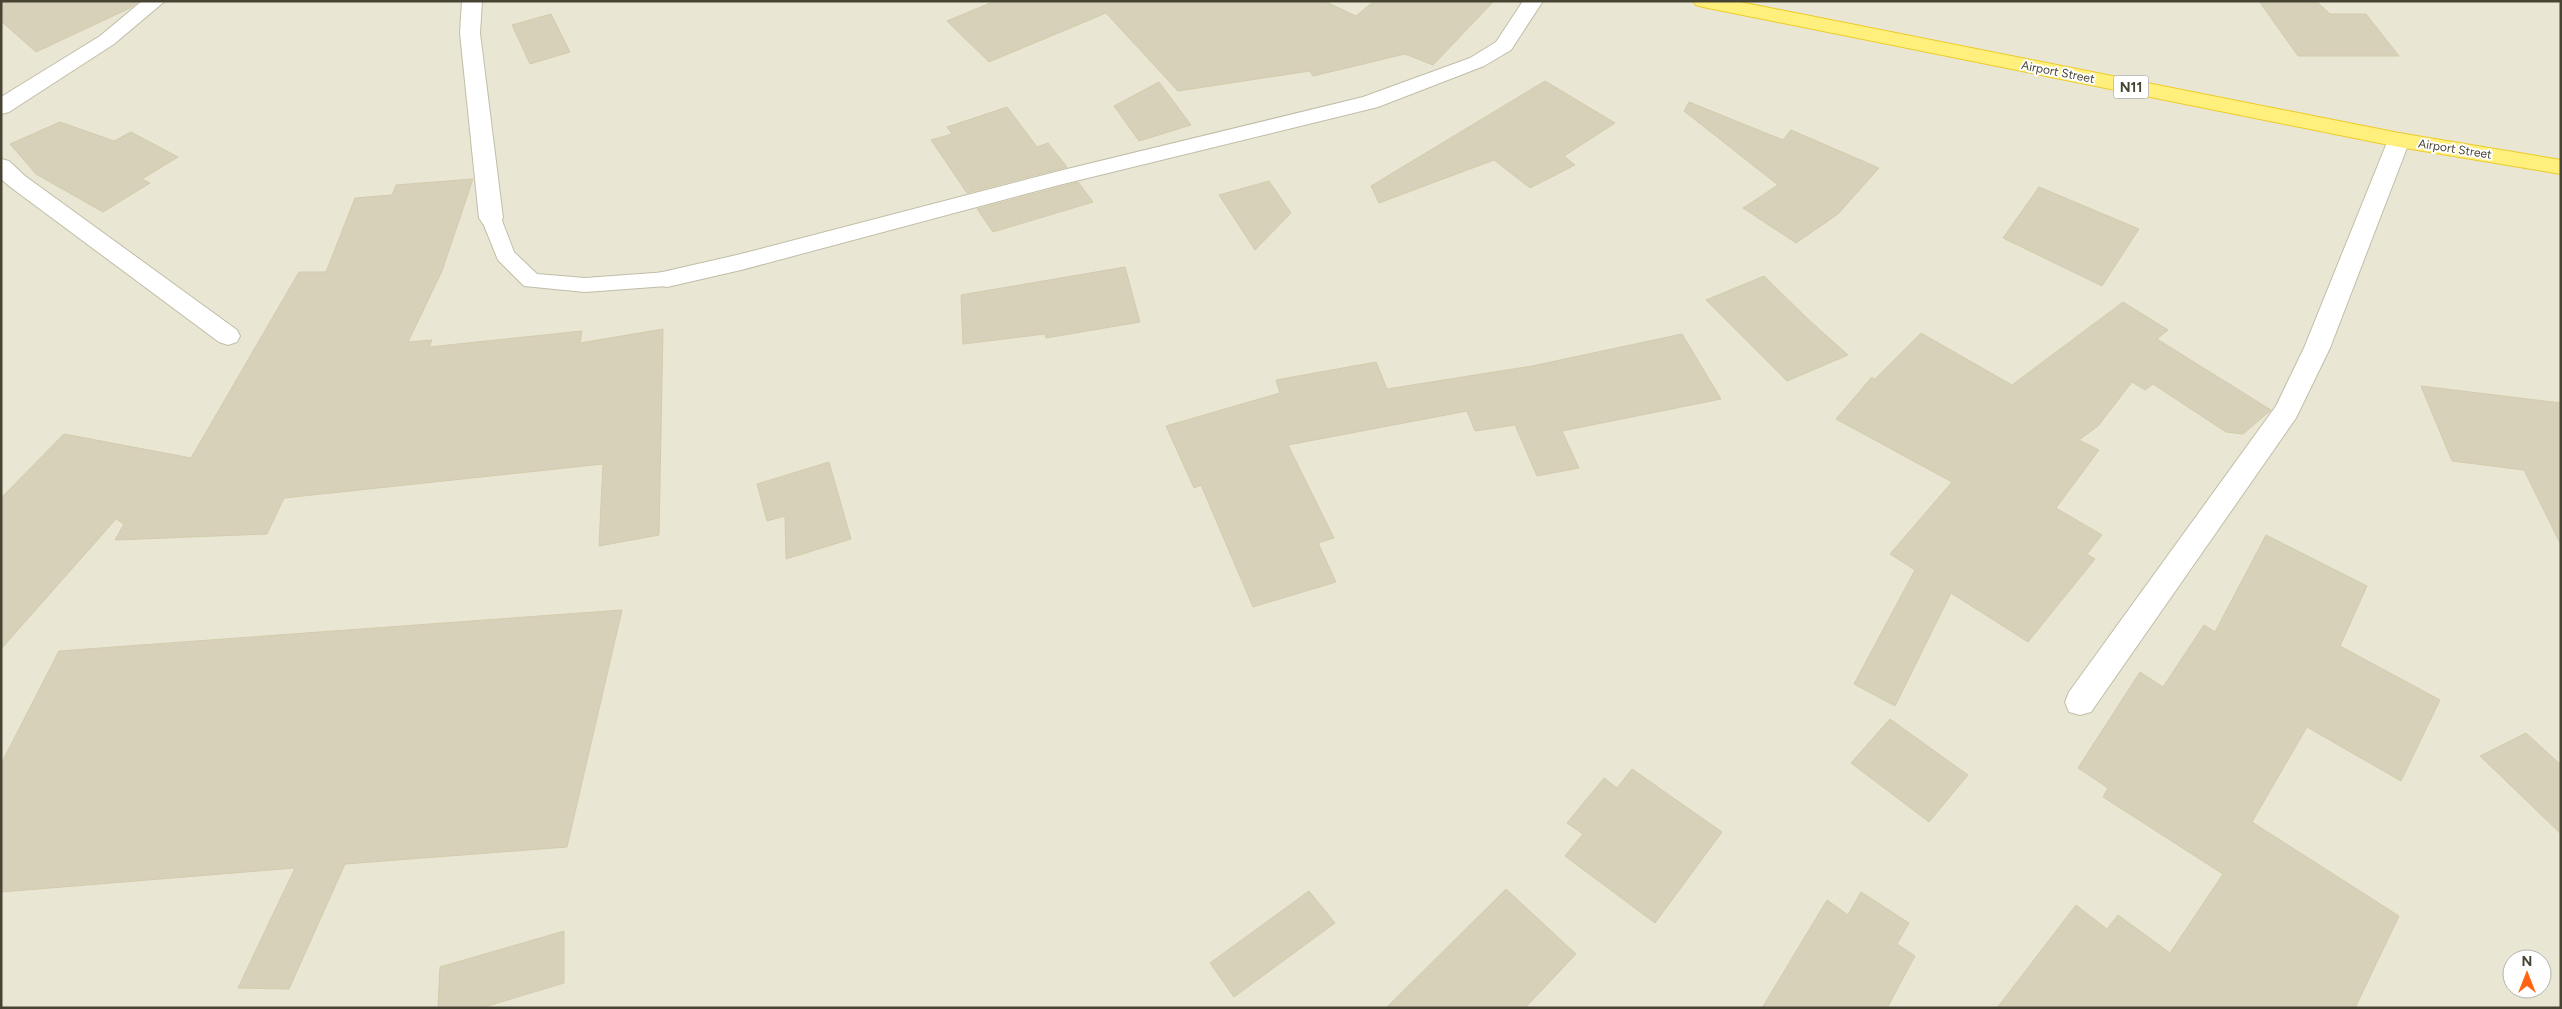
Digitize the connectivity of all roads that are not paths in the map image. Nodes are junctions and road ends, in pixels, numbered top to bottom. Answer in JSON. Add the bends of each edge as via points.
{"nodes":[{"id":1,"x":155,"y":1,"type":"edge"},
{"id":2,"x":472,"y":1,"type":"edge"},
{"id":3,"x":1533,"y":1,"type":"edge"},
{"id":4,"x":1703,"y":1,"type":"edge"},
{"id":5,"x":1,"y":107,"type":"edge"},
{"id":6,"x":2399,"y":140,"type":"junction"},
{"id":7,"x":1,"y":166,"type":"edge"},
{"id":8,"x":2561,"y":166,"type":"edge"},
{"id":9,"x":491,"y":218,"type":"joint"},
{"id":10,"x":667,"y":279,"type":"joint"},
{"id":11,"x":228,"y":336,"type":"dead end"},
{"id":12,"x":2080,"y":702,"type":"dead end"}],
"edges":[{"from":1,"to":5,"type":"street","via":[[107,40]]},
{"from":2,"to":9,"type":"street","via":[[470,33]]},
{"from":3,"to":10,"type":"street","via":[[1504,46],[1477,62],[1370,102]]},
{"from":4,"to":6,"type":"highway","name":"Airport Street","number":"N11"},
{"from":6,"to":8,"type":"highway","name":"Airport Street","number":"N11"},
{"from":6,"to":12,"type":"street","via":[[2317,348],[2287,411]]},
{"from":7,"to":11,"type":"street"},
{"from":9,"to":10,"type":"lane","via":[[505,255],[531,281],[585,285]]}]}
